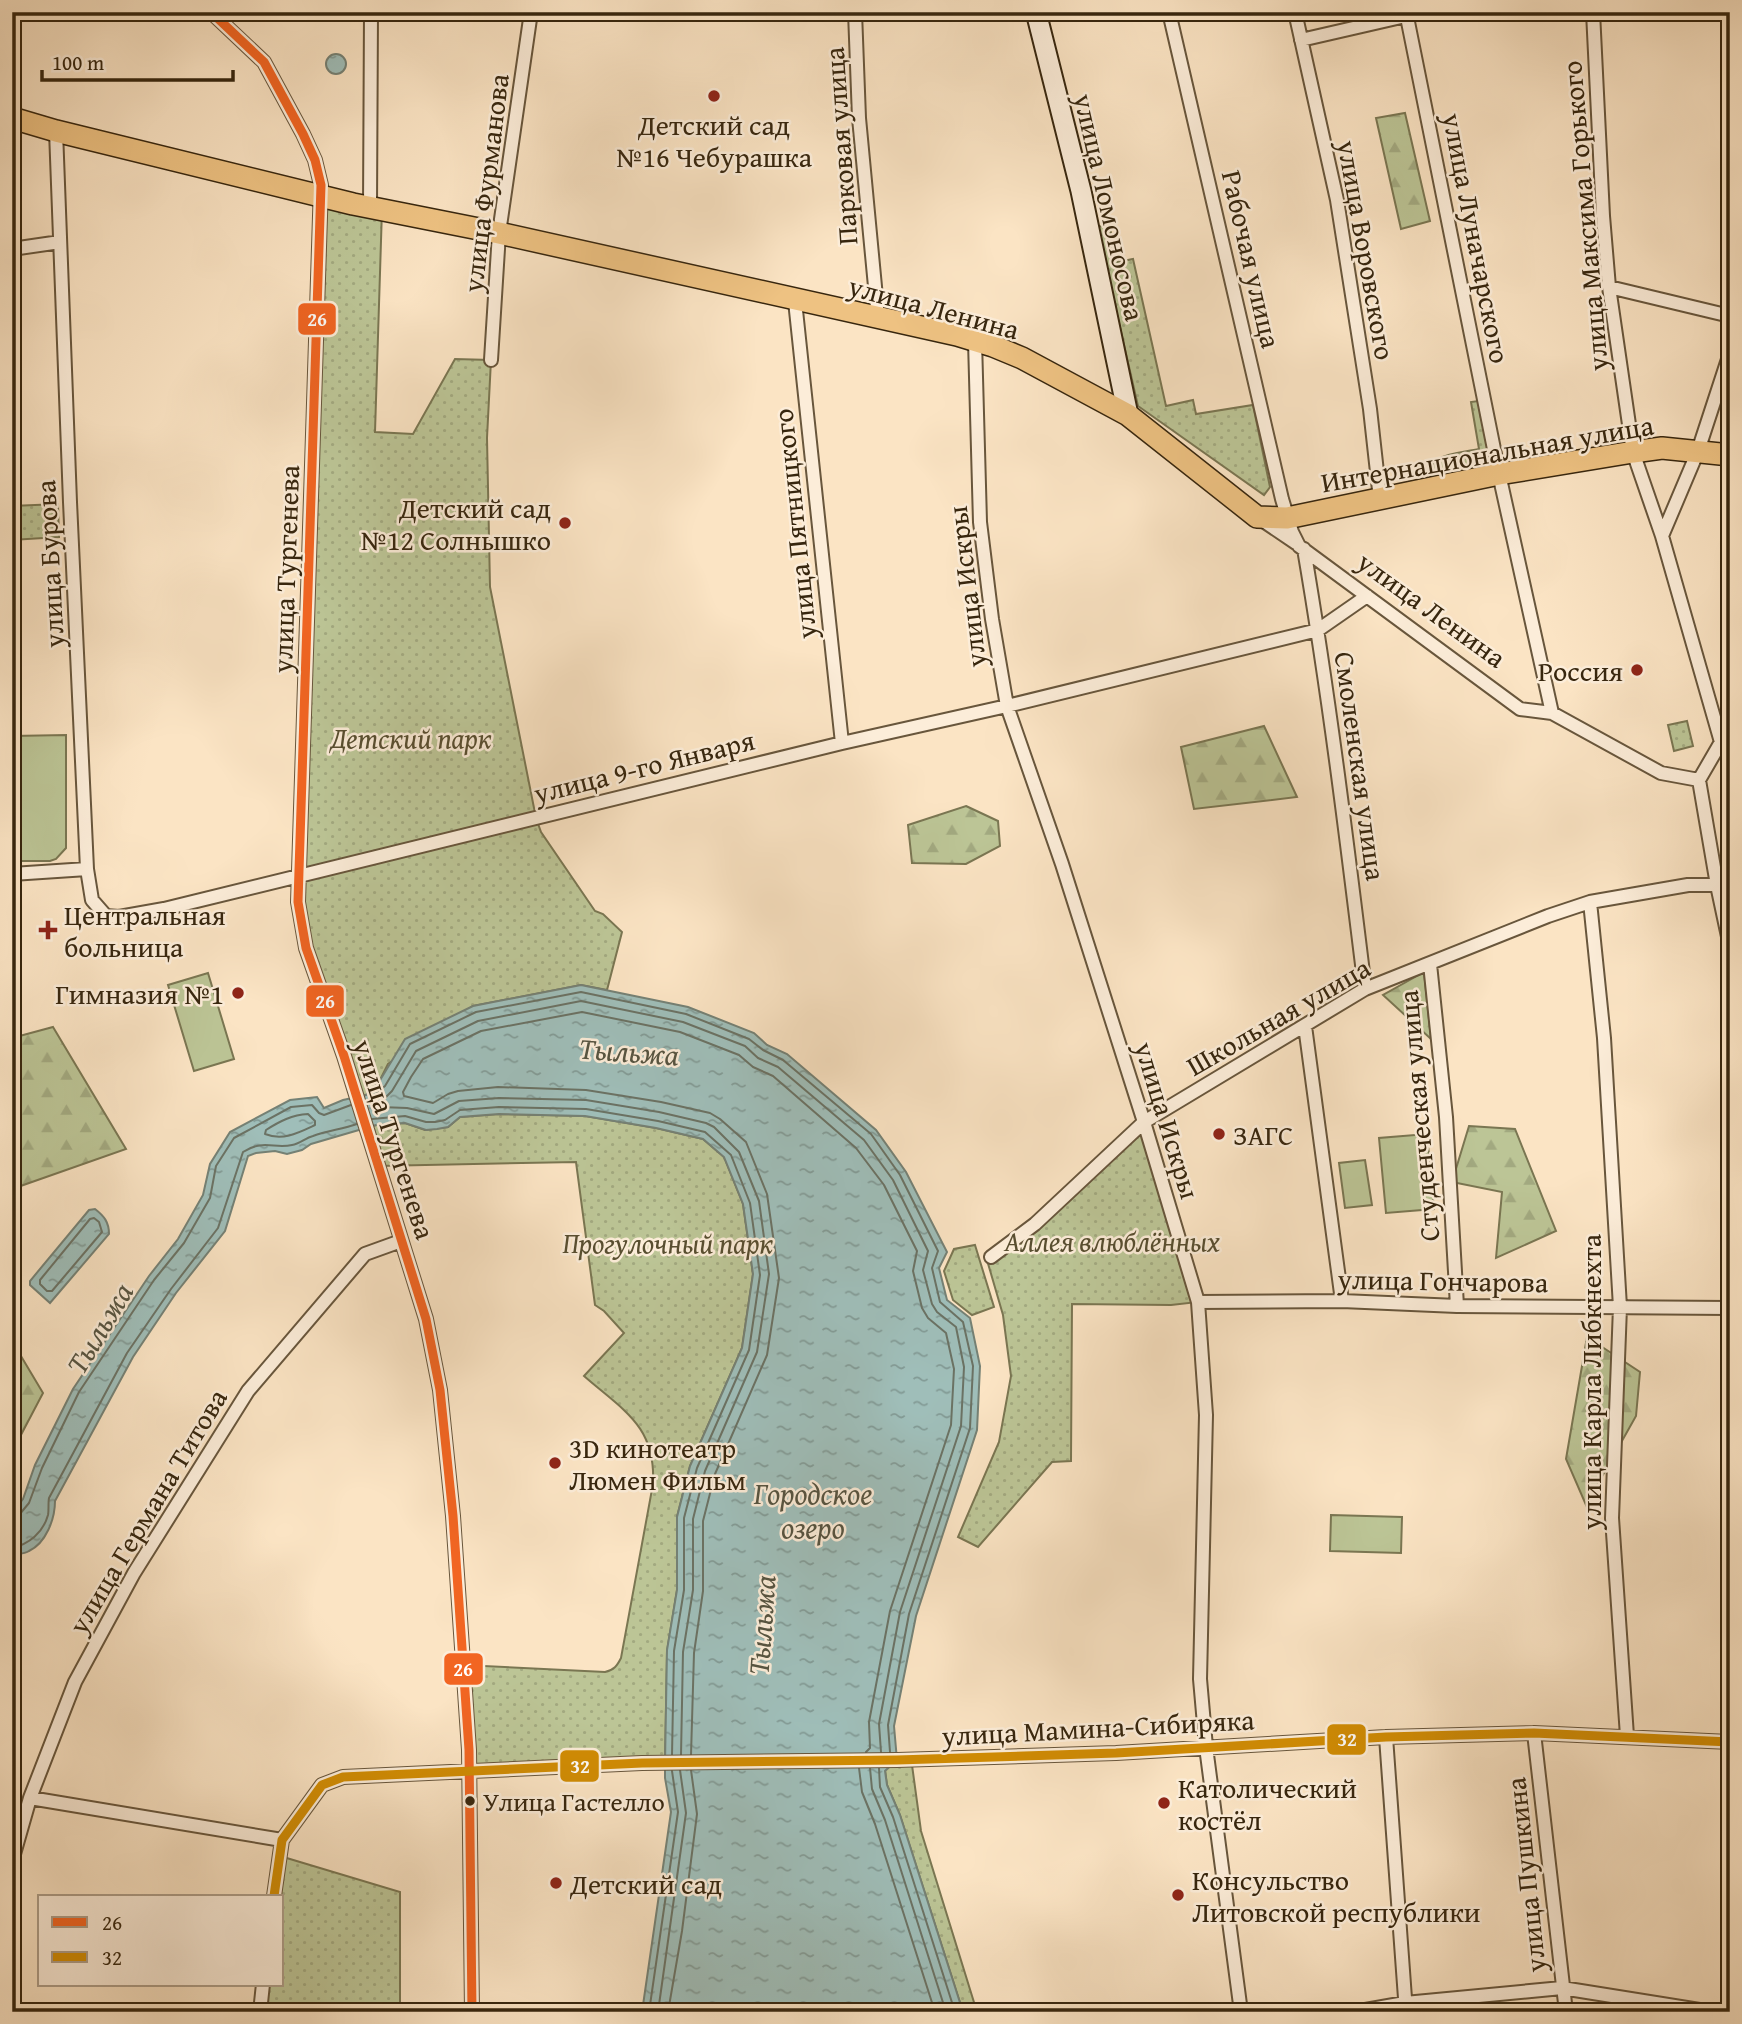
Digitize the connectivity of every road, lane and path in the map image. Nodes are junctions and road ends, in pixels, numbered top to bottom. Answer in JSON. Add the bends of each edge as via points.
{"nodes":[{"id":1,"x":211,"y":12,"type":"edge"},
{"id":2,"x":370,"y":12,"type":"edge"},
{"id":3,"x":531,"y":12,"type":"edge"},
{"id":4,"x":855,"y":12,"type":"edge"},
{"id":5,"x":1036,"y":12,"type":"edge"},
{"id":6,"x":1169,"y":12,"type":"edge"},
{"id":7,"x":1295,"y":12,"type":"edge"},
{"id":8,"x":1423,"y":12,"type":"edge"},
{"id":9,"x":1593,"y":12,"type":"edge"},
{"id":10,"x":1407,"y":14,"type":"edge"},
{"id":11,"x":1301,"y":40,"type":"junction"},
{"id":12,"x":12,"y":118,"type":"edge"},
{"id":13,"x":56,"y":131,"type":"junction"},
{"id":14,"x":323,"y":197,"type":"junction"},
{"id":15,"x":370,"y":207,"type":"junction"},
{"id":16,"x":499,"y":233,"type":"junction"},
{"id":17,"x":60,"y":242,"type":"junction"},
{"id":18,"x":12,"y":248,"type":"edge"},
{"id":19,"x":1609,"y":287,"type":"junction"},
{"id":20,"x":795,"y":301,"type":"junction"},
{"id":21,"x":1730,"y":316,"type":"edge"},
{"id":22,"x":878,"y":318,"type":"junction"},
{"id":23,"x":975,"y":341,"type":"junction"},
{"id":24,"x":1730,"y":353,"type":"edge"},
{"id":25,"x":491,"y":359,"type":"dead end"},
{"id":26,"x":1128,"y":415,"type":"junction"},
{"id":27,"x":1698,"y":451,"type":"junction"},
{"id":28,"x":1633,"y":452,"type":"junction"},
{"id":29,"x":1730,"y":455,"type":"edge"},
{"id":30,"x":1499,"y":474,"type":"junction"},
{"id":31,"x":1380,"y":499,"type":"junction"},
{"id":32,"x":1256,"y":517,"type":"junction"},
{"id":33,"x":1287,"y":518,"type":"junction"},
{"id":34,"x":1662,"y":536,"type":"junction"},
{"id":35,"x":1302,"y":547,"type":"junction"},
{"id":36,"x":1367,"y":596,"type":"junction"},
{"id":37,"x":1318,"y":630,"type":"junction"},
{"id":38,"x":1007,"y":706,"type":"junction"},
{"id":39,"x":1552,"y":713,"type":"junction"},
{"id":40,"x":1725,"y":742,"type":"edge"},
{"id":41,"x":842,"y":743,"type":"junction"},
{"id":42,"x":1699,"y":780,"type":"junction"},
{"id":43,"x":87,"y":869,"type":"junction"},
{"id":44,"x":12,"y":874,"type":"edge"},
{"id":45,"x":298,"y":877,"type":"junction"},
{"id":46,"x":1723,"y":885,"type":"edge"},
{"id":47,"x":1590,"y":902,"type":"junction"},
{"id":48,"x":1730,"y":946,"type":"edge"},
{"id":49,"x":1430,"y":964,"type":"junction"},
{"id":50,"x":1365,"y":989,"type":"junction"},
{"id":51,"x":1305,"y":1026,"type":"junction"},
{"id":52,"x":1144,"y":1122,"type":"junction"},
{"id":53,"x":401,"y":1241,"type":"junction"},
{"id":54,"x":991,"y":1257,"type":"dead end"},
{"id":55,"x":1342,"y":1301,"type":"junction"},
{"id":56,"x":1198,"y":1302,"type":"junction"},
{"id":57,"x":1457,"y":1306,"type":"junction"},
{"id":58,"x":1620,"y":1307,"type":"junction"},
{"id":59,"x":1730,"y":1308,"type":"edge"},
{"id":60,"x":1534,"y":1733,"type":"junction"},
{"id":61,"x":1627,"y":1736,"type":"junction"},
{"id":62,"x":1385,"y":1737,"type":"junction"},
{"id":63,"x":1730,"y":1742,"type":"edge"},
{"id":64,"x":1206,"y":1747,"type":"junction"},
{"id":65,"x":469,"y":1772,"type":"junction"},
{"id":66,"x":30,"y":1798,"type":"junction"},
{"id":67,"x":282,"y":1840,"type":"junction"},
{"id":68,"x":12,"y":1861,"type":"edge"},
{"id":69,"x":274,"y":1895,"type":"edge"},
{"id":70,"x":263,"y":1986,"type":"edge"},
{"id":71,"x":1562,"y":1988,"type":"junction"},
{"id":72,"x":1405,"y":2008,"type":"edge"},
{"id":73,"x":260,"y":2012,"type":"edge"},
{"id":74,"x":472,"y":2012,"type":"edge"},
{"id":75,"x":1241,"y":2012,"type":"edge"},
{"id":76,"x":1354,"y":2012,"type":"edge"},
{"id":77,"x":1566,"y":2012,"type":"edge"},
{"id":78,"x":1712,"y":2012,"type":"edge"}],
"edges":[{"from":1,"to":14,"type":"street","name":"улица Тургенева","via":[[264,62],[315,160]]},
{"from":2,"to":15,"type":"street"},
{"from":3,"to":16,"type":"street","name":"улица Фурманова"},
{"from":4,"to":22,"type":"street","name":"Парковая улица","via":[[859,118]]},
{"from":5,"to":26,"type":"street","name":"улица Ломоносова","via":[[1081,191]]},
{"from":6,"to":33,"type":"street","name":"Рабочая улица"},
{"from":7,"to":11,"type":"street","name":"улица Воровского"},
{"from":8,"to":10,"type":"street"},
{"from":9,"to":19,"type":"street","name":"улица Максима Горького"},
{"from":10,"to":11,"type":"street"},
{"from":10,"to":30,"type":"street","name":"улица Луначарского"},
{"from":11,"to":31,"type":"street","name":"улица Воровского","via":[[1339,213]]},
{"from":12,"to":13,"type":"main road","name":"улица Ленина"},
{"from":13,"to":14,"type":"main road","name":"улица Ленина"},
{"from":13,"to":17,"type":"street","name":"улица Бурова"},
{"from":14,"to":15,"type":"main road","name":"улица Ленина"},
{"from":14,"to":45,"type":"street","name":"улица Тургенева"},
{"from":15,"to":16,"type":"main road","name":"улица Ленина"},
{"from":16,"to":20,"type":"main road","name":"улица Ленина"},
{"from":16,"to":25,"type":"street","name":"улица Фурманова"},
{"from":17,"to":18,"type":"street"},
{"from":17,"to":43,"type":"street","name":"улица Бурова"},
{"from":19,"to":21,"type":"street"},
{"from":19,"to":28,"type":"street","name":"улица Максима Горького"},
{"from":20,"to":22,"type":"main road","name":"улица Ленина"},
{"from":20,"to":41,"type":"street","name":"улица Пятницкого"},
{"from":22,"to":23,"type":"main road","name":"улица Ленина"},
{"from":23,"to":26,"type":"main road","name":"улица Ленина","via":[[1022,358]]},
{"from":23,"to":38,"type":"street","name":"улица Искры","via":[[981,522]]},
{"from":24,"to":27,"type":"street"},
{"from":26,"to":32,"type":"main road","name":"улица Ленина"},
{"from":27,"to":28,"type":"main road","name":"Интернациональная улица","via":[[1662,448]]},
{"from":27,"to":29,"type":"main road","name":"Интернациональная улица"},
{"from":27,"to":34,"type":"street"},
{"from":28,"to":30,"type":"main road","name":"Интернациональная улица"},
{"from":28,"to":34,"type":"street","name":"улица Максима Горького"},
{"from":30,"to":31,"type":"main road","name":"Интернациональная улица"},
{"from":30,"to":39,"type":"street","name":"улица Луначарского"},
{"from":31,"to":33,"type":"main road","name":"Интернациональная улица"},
{"from":32,"to":33,"type":"main road"},
{"from":32,"to":35,"type":"street"},
{"from":33,"to":35,"type":"street","name":"улица Ленина"},
{"from":34,"to":40,"type":"street","name":"улица Максима Горького"},
{"from":35,"to":36,"type":"street","name":"улица Ленина"},
{"from":35,"to":37,"type":"street","name":"Смоленская улица"},
{"from":36,"to":37,"type":"street"},
{"from":36,"to":39,"type":"street","name":"улица Ленина","via":[[1520,709]]},
{"from":37,"to":38,"type":"street","name":"улица 9-го Января"},
{"from":37,"to":50,"type":"street","name":"Смоленская улица"},
{"from":38,"to":41,"type":"street","name":"улица 9-го Января"},
{"from":38,"to":52,"type":"street","name":"улица Искры"},
{"from":39,"to":42,"type":"street","name":"улица Ленина","via":[[1661,773]]},
{"from":40,"to":42,"type":"street"},
{"from":41,"to":45,"type":"street","name":"улица 9-го Января"},
{"from":42,"to":46,"type":"street"},
{"from":43,"to":44,"type":"street"},
{"from":43,"to":45,"type":"street","name":"улица 9-го Января","via":[[92,900],[106,916],[119,917]]},
{"from":45,"to":53,"type":"street","name":"улица Тургенева","via":[[306,947]]},
{"from":46,"to":47,"type":"street","name":"Школьная улица","via":[[1688,885]]},
{"from":46,"to":48,"type":"street"},
{"from":47,"to":49,"type":"street","name":"Школьная улица"},
{"from":47,"to":58,"type":"street","name":"улица Карла Либкнехта","via":[[1604,1038]]},
{"from":49,"to":50,"type":"street","name":"Школьная улица"},
{"from":49,"to":57,"type":"street","name":"Студенческая улица","via":[[1446,1117]]},
{"from":50,"to":51,"type":"street","name":"Школьная улица"},
{"from":51,"to":52,"type":"street","name":"Школьная улица"},
{"from":51,"to":55,"type":"street"},
{"from":52,"to":54,"type":"street","name":"Школьная улица","via":[[1035,1224]]},
{"from":52,"to":56,"type":"street","name":"улица Искры"},
{"from":53,"to":65,"type":"street","name":"улица Тургенева","via":[[426,1319],[440,1390]]},
{"from":53,"to":66,"type":"street","name":"улица Германа Титова","via":[[365,1254],[248,1391],[134,1573],[75,1682]]},
{"from":55,"to":56,"type":"street","name":"улица Гончарова"},
{"from":55,"to":57,"type":"street","name":"улица Гончарова"},
{"from":56,"to":64,"type":"street","name":"улица Искры","via":[[1206,1415],[1200,1679]]},
{"from":57,"to":58,"type":"street","name":"улица Гончарова"},
{"from":58,"to":59,"type":"street","name":"улица Гончарова"},
{"from":58,"to":61,"type":"street","name":"улица Карла Либкнехта","via":[[1612,1518]]},
{"from":60,"to":61,"type":"street","name":"улица Мамина-Сибиряка"},
{"from":60,"to":62,"type":"street","name":"улица Мамина-Сибиряка"},
{"from":60,"to":71,"type":"street","name":"улица Пушкина"},
{"from":61,"to":63,"type":"street","name":"улица Мамина-Сибиряка"},
{"from":62,"to":64,"type":"street","name":"улица Мамина-Сибиряка"},
{"from":62,"to":72,"type":"street"},
{"from":64,"to":65,"type":"street","name":"улица Мамина-Сибиряка"},
{"from":64,"to":75,"type":"street","name":"улица Искры"},
{"from":65,"to":67,"type":"street","name":"улица Мамина-Сибиряка","via":[[342,1777],[322,1785]]},
{"from":65,"to":74,"type":"street","name":"улица Тургенева"},
{"from":66,"to":67,"type":"street"},
{"from":66,"to":68,"type":"street","name":"улица Германа Титова"},
{"from":67,"to":69,"type":"street"},
{"from":70,"to":73,"type":"street"},
{"from":71,"to":72,"type":"street"},
{"from":71,"to":77,"type":"street","name":"улица Пушкина"},
{"from":71,"to":78,"type":"street"},
{"from":72,"to":76,"type":"street"}]}
